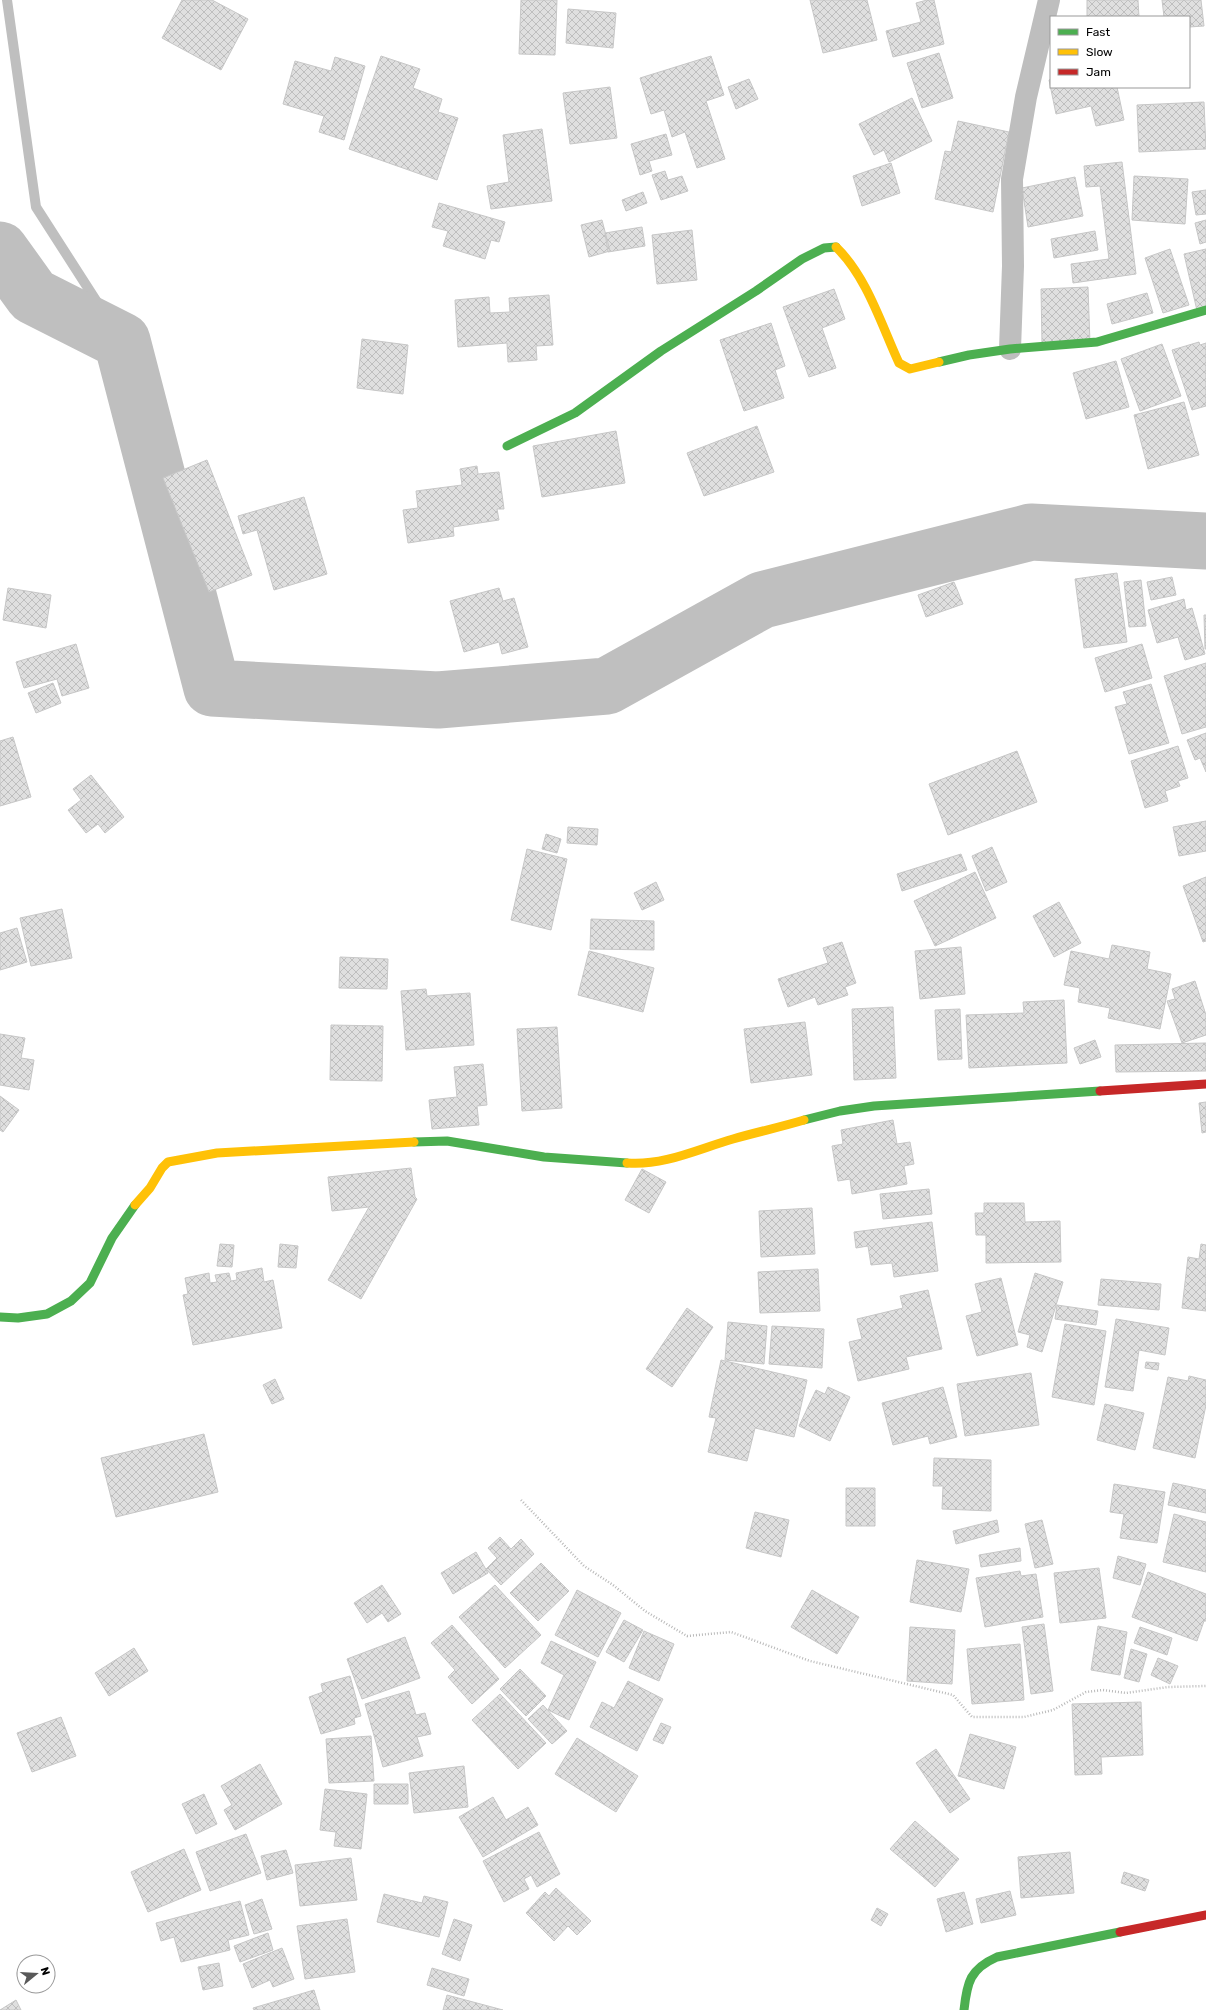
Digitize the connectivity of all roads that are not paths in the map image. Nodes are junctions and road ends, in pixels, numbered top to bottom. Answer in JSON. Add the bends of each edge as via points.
{"nodes":[{"id":1,"x":1048,"y":0,"type":"edge"},
{"id":2,"x":1206,"y":310,"type":"edge"},
{"id":3,"x":1010,"y":349,"type":"junction"},
{"id":4,"x":507,"y":446,"type":"dead end"},
{"id":5,"x":1206,"y":1084,"type":"edge"},
{"id":6,"x":0,"y":1317,"type":"edge"},
{"id":7,"x":1206,"y":1915,"type":"edge"},
{"id":8,"x":964,"y":2010,"type":"edge"}],
"edges":[{"from":1,"to":3,"type":"street","via":[[1026,97],[1012,178],[1013,266]]},
{"from":2,"to":3,"type":"street","via":[[1097,342]]},
{"from":3,"to":4,"type":"street","via":[[910,369],[904,367],[899,363],[865,289],[843,254],[835,246],[827,246],[802,259],[705,322],[575,413]]},
{"from":5,"to":6,"type":"street","via":[[874,1106],[840,1111],[733,1139],[663,1161],[638,1164],[544,1157],[447,1141],[217,1153],[177,1160],[168,1162],[162,1168],[150,1188],[127,1214],[112,1238],[90,1284],[71,1301],[47,1314],[18,1318]]},
{"from":7,"to":8,"type":"street","via":[[997,1957],[983,1962],[973,1972],[967,1985]]}]}
